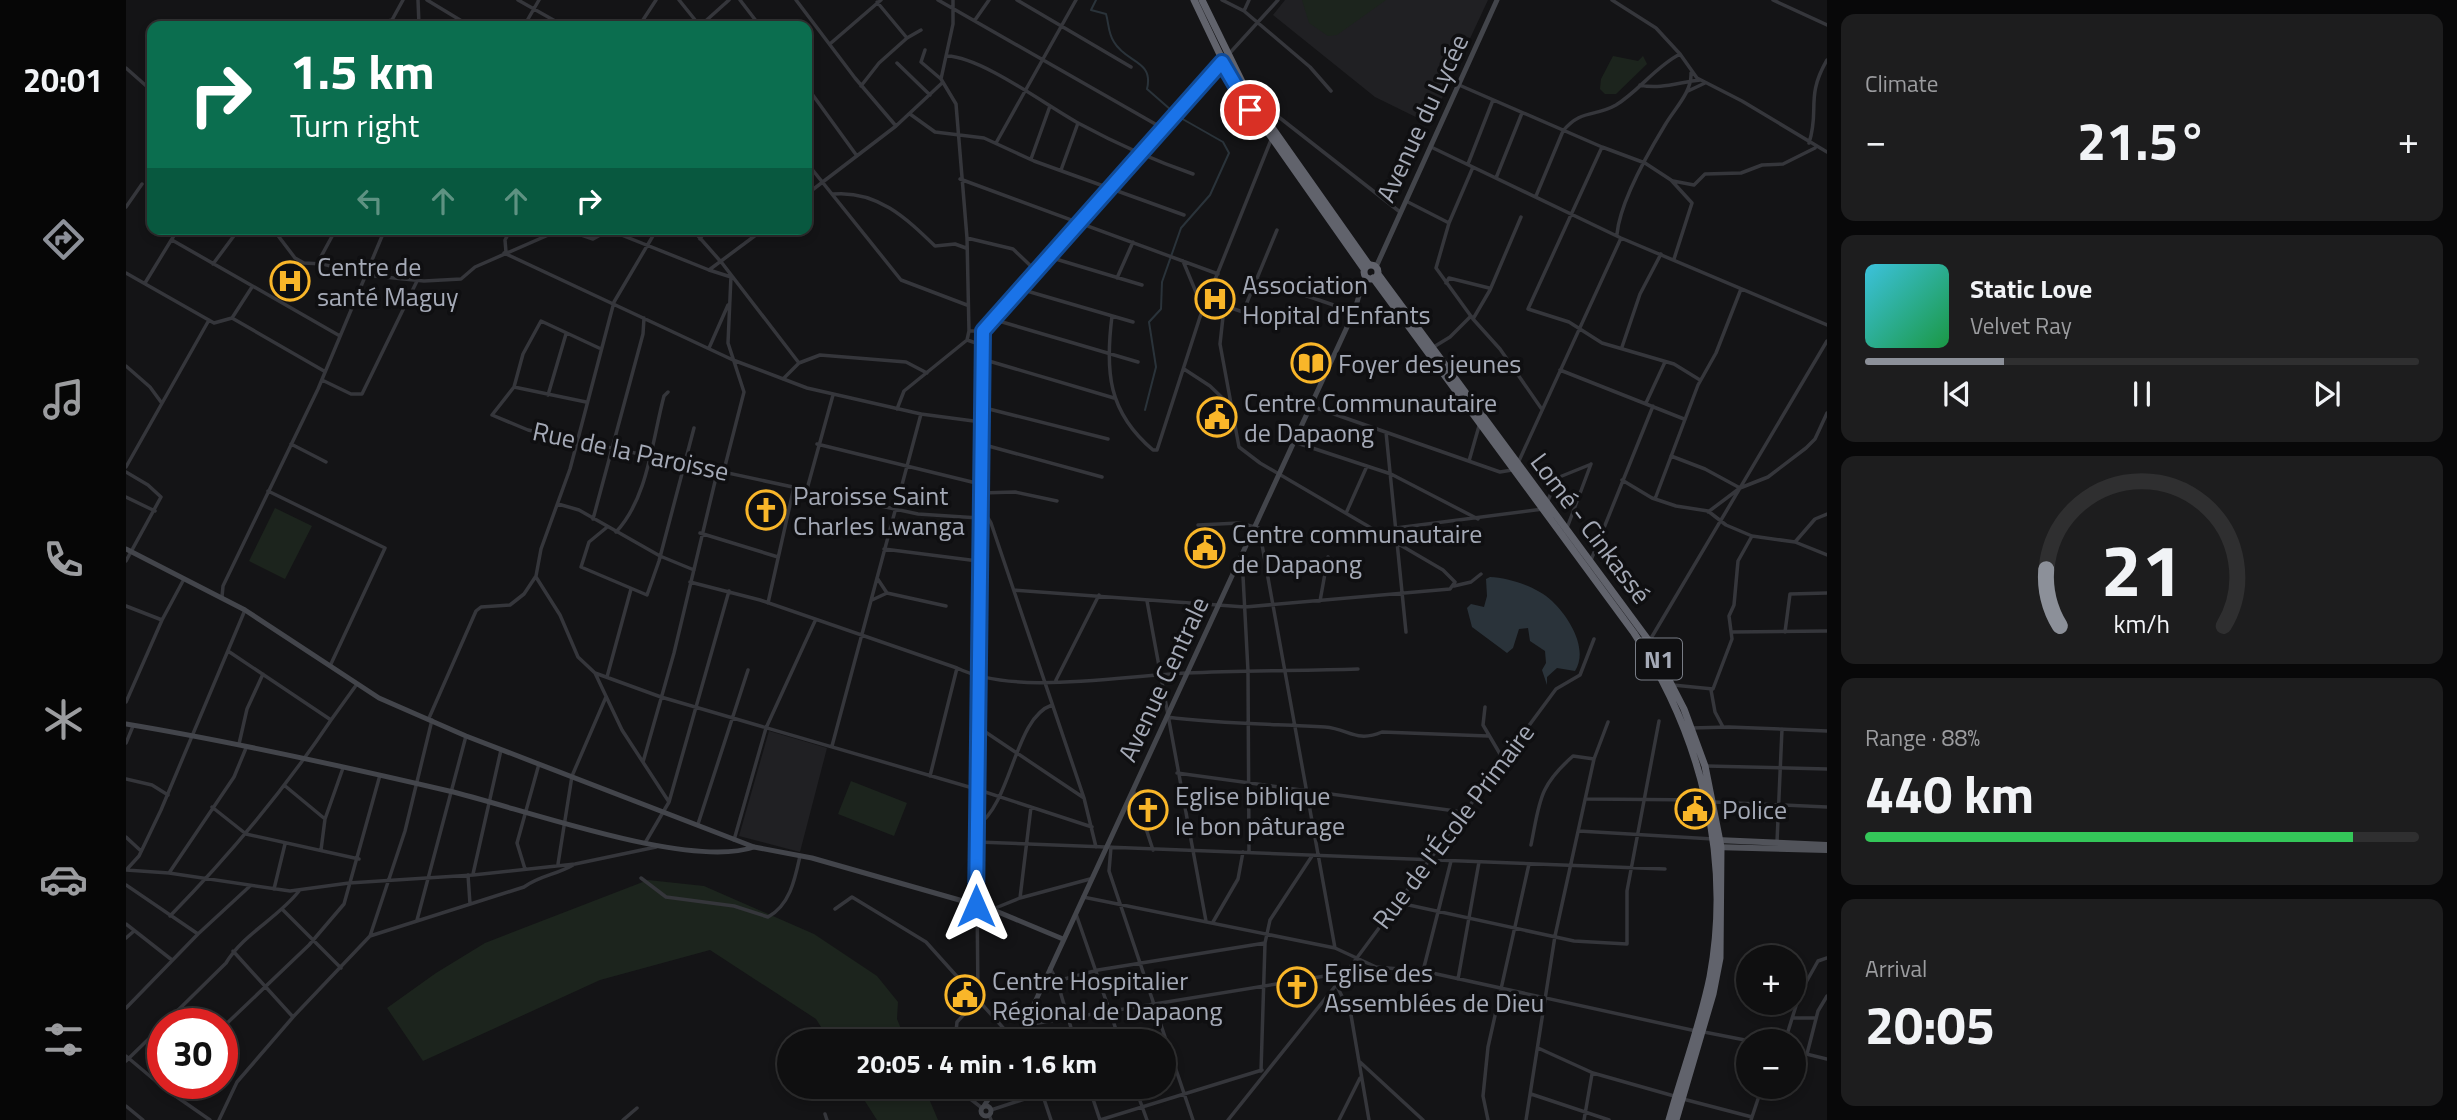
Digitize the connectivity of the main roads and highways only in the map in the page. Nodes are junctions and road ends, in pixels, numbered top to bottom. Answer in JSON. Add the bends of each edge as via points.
{"nodes":[{"id":1,"x":1194,"y":0,"type":"edge"},
{"id":2,"x":1202,"y":0,"type":"edge"},
{"id":3,"x":1497,"y":0,"type":"edge"},
{"id":4,"x":1224,"y":59,"type":"junction"},
{"id":5,"x":1371,"y":271,"type":"junction"},
{"id":6,"x":1441,"y":364,"type":"junction"},
{"id":7,"x":1516,"y":466,"type":"junction"},
{"id":8,"x":1545,"y":507,"type":"junction"},
{"id":9,"x":128,"y":550,"type":"edge"},
{"id":10,"x":130,"y":725,"type":"edge"},
{"id":11,"x":1710,"y":801,"type":"junction"},
{"id":12,"x":1717,"y":843,"type":"junction"},
{"id":13,"x":754,"y":847,"type":"junction"},
{"id":14,"x":1827,"y":848,"type":"edge"},
{"id":15,"x":1063,"y":939,"type":"junction"},
{"id":16,"x":1022,"y":1029,"type":"edge"},
{"id":17,"x":1679,"y":1098,"type":"junction"},
{"id":18,"x":1669,"y":1120,"type":"edge"},
{"id":19,"x":1676,"y":1120,"type":"edge"}],
"edges":[{"from":1,"to":4,"type":"highway","number":"N1"},
{"from":2,"to":4,"type":"highway","number":"N1"},
{"from":3,"to":5,"type":"main road","name":"Avenue du Lycée"},
{"from":4,"to":5,"type":"highway","number":"N1"},
{"from":4,"to":5,"type":"highway","number":"N1","via":[[1271,140]]},
{"from":5,"to":6,"type":"highway","name":"Lomé - Cinkassé","number":"N1"},
{"from":5,"to":6,"type":"highway","name":"Lomé - Cinkassé","number":"N1"},
{"from":5,"to":15,"type":"main road","name":"Avenue Centrale"},
{"from":6,"to":7,"type":"highway","name":"Lomé - Cinkassé","number":"N1"},
{"from":6,"to":7,"type":"highway","name":"Lomé - Cinkassé","number":"N1","via":[[1480,424]]},
{"from":7,"to":8,"type":"highway","name":"Lomé - Cinkassé","number":"N1"},
{"from":8,"to":11,"type":"highway","name":"Lomé - Cinkassé","number":"N1","via":[[1651,659],[1688,738]]},
{"from":8,"to":11,"type":"highway","name":"Lomé - Cinkassé","number":"N1","via":[[1649,641],[1692,728],[1705,766]]},
{"from":9,"to":13,"type":"main road","via":[[245,610],[386,702]]},
{"from":10,"to":13,"type":"main road","via":[[380,775],[656,847],[741,852]]},
{"from":11,"to":12,"type":"highway","name":"Lomé - Cinkassé","number":"N1"},
{"from":12,"to":14,"type":"main road"},
{"from":12,"to":14,"type":"main road"},
{"from":12,"to":17,"type":"highway","name":"Lomé - Cinkassé","number":"N1","via":[[1720,958]]},
{"from":13,"to":15,"type":"main road","via":[[991,909]]},
{"from":15,"to":16,"type":"main road","name":"Avenue Centrale"},
{"from":17,"to":18,"type":"highway","name":"Lomé - Cinkassé","number":"N1"},
{"from":17,"to":19,"type":"highway","name":"Lomé - Cinkassé","number":"N1"}]}
